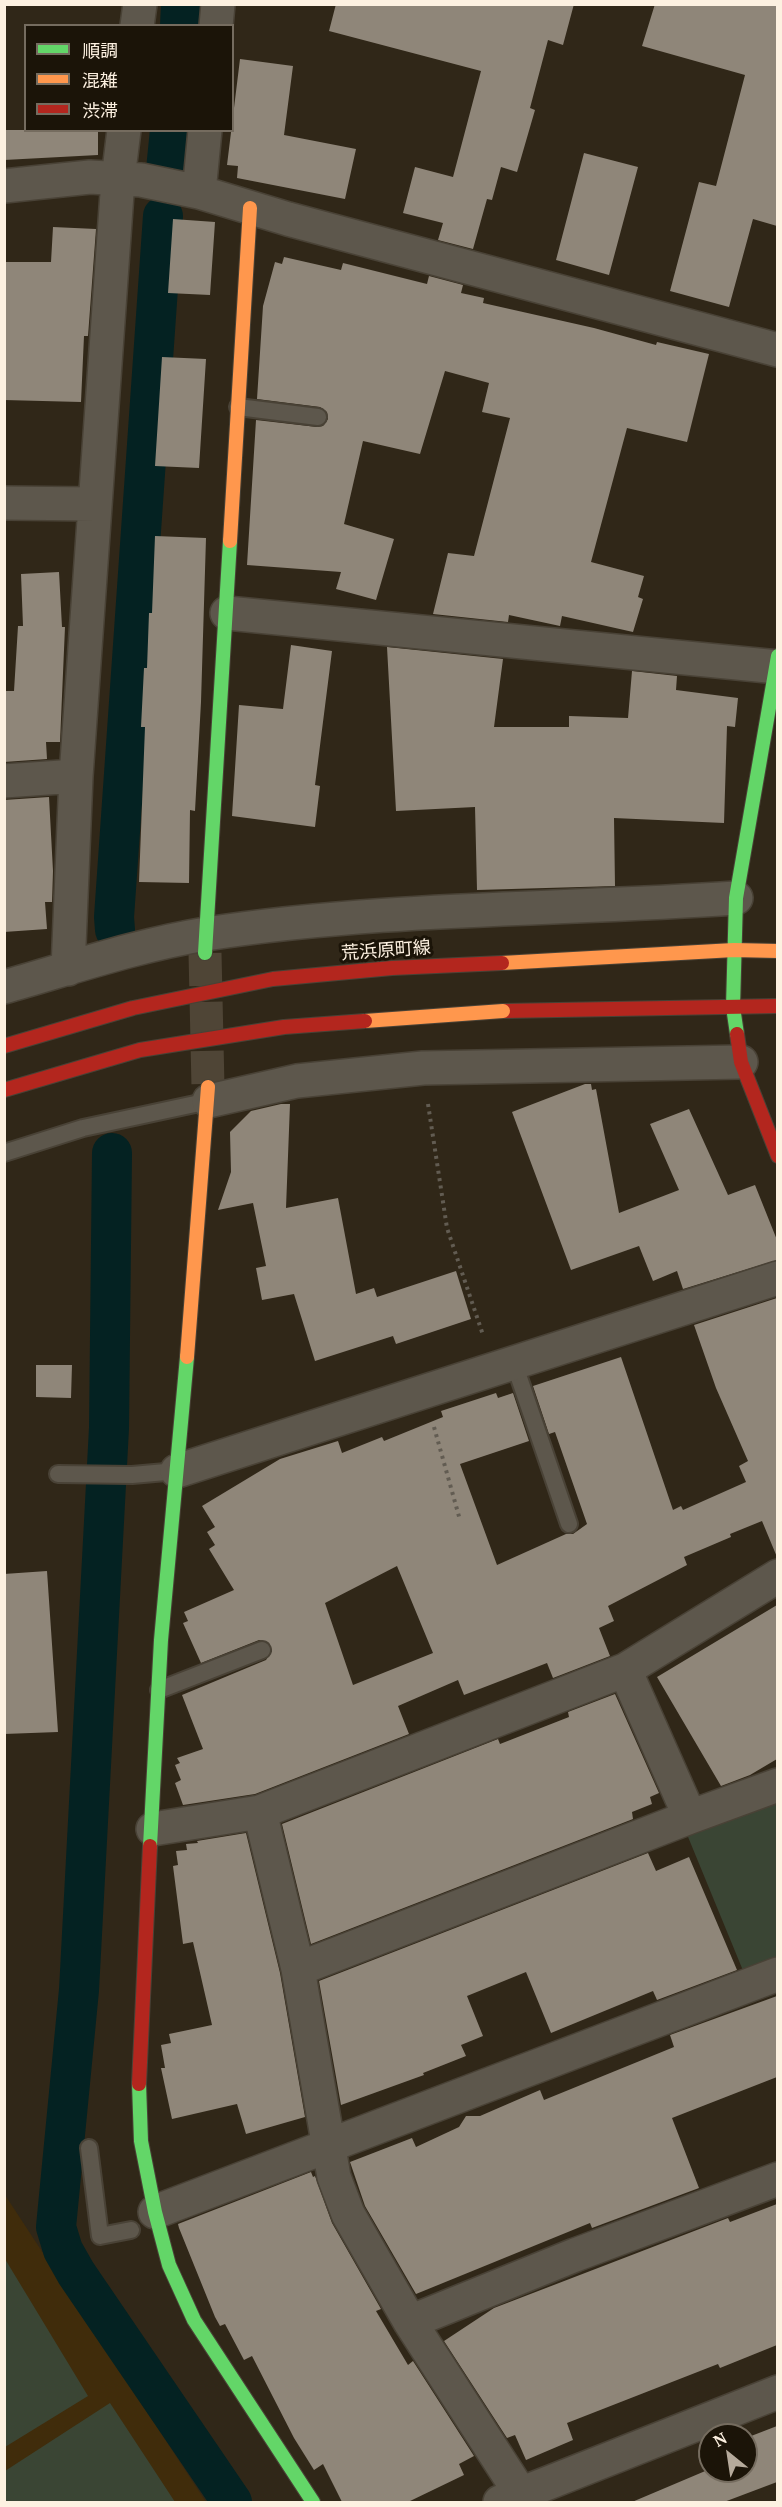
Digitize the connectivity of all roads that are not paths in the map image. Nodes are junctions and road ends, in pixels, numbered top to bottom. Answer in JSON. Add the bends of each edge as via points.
{"nodes":[{"id":1,"x":140,"y":4,"type":"edge"},
{"id":2,"x":218,"y":4,"type":"edge"},
{"id":3,"x":137,"y":24,"type":"edge"},
{"id":4,"x":216,"y":24,"type":"edge"},
{"id":5,"x":124,"y":132,"type":"edge"},
{"id":6,"x":205,"y":132,"type":"edge"},
{"id":7,"x":118,"y":179,"type":"junction"},
{"id":8,"x":4,"y":186,"type":"edge"},
{"id":9,"x":199,"y":192,"type":"junction"},
{"id":10,"x":250,"y":208,"type":"junction"},
{"id":11,"x":777,"y":350,"type":"edge"},
{"id":12,"x":238,"y":407,"type":"junction"},
{"id":13,"x":318,"y":417,"type":"dead end"},
{"id":14,"x":4,"y":503,"type":"edge"},
{"id":15,"x":95,"y":504,"type":"junction"},
{"id":16,"x":227,"y":613,"type":"junction"},
{"id":17,"x":776,"y":663,"type":"edge"},
{"id":18,"x":76,"y":776,"type":"junction"},
{"id":19,"x":4,"y":781,"type":"edge"},
{"id":20,"x":736,"y":898,"type":"junction"},
{"id":21,"x":205,"y":943,"type":"junction"},
{"id":22,"x":734,"y":950,"type":"junction"},
{"id":23,"x":777,"y":951,"type":"edge"},
{"id":24,"x":68,"y":969,"type":"junction"},
{"id":25,"x":4,"y":987,"type":"edge"},
{"id":26,"x":777,"y":1006,"type":"edge"},
{"id":27,"x":734,"y":1007,"type":"junction"},
{"id":28,"x":4,"y":1046,"type":"edge"},
{"id":29,"x":741,"y":1062,"type":"junction"},
{"id":30,"x":4,"y":1090,"type":"edge"},
{"id":31,"x":209,"y":1094,"type":"junction"},
{"id":32,"x":4,"y":1153,"type":"edge"},
{"id":33,"x":777,"y":1156,"type":"edge"},
{"id":34,"x":777,"y":1278,"type":"edge"},
{"id":35,"x":504,"y":1366,"type":"junction"},
{"id":36,"x":177,"y":1471,"type":"junction"},
{"id":37,"x":58,"y":1474,"type":"dead end"},
{"id":38,"x":569,"y":1524,"type":"dead end"},
{"id":39,"x":777,"y":1576,"type":"edge"},
{"id":40,"x":262,"y":1650,"type":"dead end"},
{"id":41,"x":625,"y":1670,"type":"junction"},
{"id":42,"x":159,"y":1690,"type":"junction"},
{"id":43,"x":777,"y":1785,"type":"edge"},
{"id":44,"x":260,"y":1812,"type":"junction"},
{"id":45,"x":690,"y":1817,"type":"junction"},
{"id":46,"x":153,"y":1829,"type":"junction"},
{"id":47,"x":298,"y":1969,"type":"junction"},
{"id":48,"x":777,"y":1974,"type":"edge"},
{"id":49,"x":328,"y":2146,"type":"junction"},
{"id":50,"x":89,"y":2148,"type":"dead end"},
{"id":51,"x":777,"y":2179,"type":"edge"},
{"id":52,"x":143,"y":2221,"type":"junction"},
{"id":53,"x":410,"y":2322,"type":"junction"},
{"id":54,"x":777,"y":2392,"type":"edge"},
{"id":55,"x":515,"y":2499,"type":"edge"},
{"id":56,"x":314,"y":2502,"type":"edge"}],
"edges":[{"from":1,"to":3,"type":"street"},
{"from":2,"to":4,"type":"street"},
{"from":5,"to":7,"type":"street"},
{"from":6,"to":9,"type":"street"},
{"from":7,"to":8,"type":"street","via":[[90,177]]},
{"from":7,"to":9,"type":"street"},
{"from":7,"to":15,"type":"street"},
{"from":9,"to":10,"type":"street"},
{"from":10,"to":11,"type":"street"},
{"from":10,"to":12,"type":"street"},
{"from":12,"to":13,"type":"lane"},
{"from":12,"to":16,"type":"street"},
{"from":14,"to":15,"type":"street"},
{"from":15,"to":18,"type":"street"},
{"from":16,"to":17,"type":"street"},
{"from":16,"to":21,"type":"street"},
{"from":17,"to":20,"type":"street"},
{"from":18,"to":19,"type":"street"},
{"from":18,"to":24,"type":"street"},
{"from":20,"to":21,"type":"street","via":[[367,917]]},
{"from":20,"to":22,"type":"street"},
{"from":21,"to":24,"type":"street"},
{"from":22,"to":23,"type":"street","name":"荒浜原町線"},
{"from":22,"to":27,"type":"street"},
{"from":22,"to":28,"type":"street","name":"荒浜原町線","bridge":true,"via":[[392,968],[273,979],[133,1008]]},
{"from":24,"to":25,"type":"street"},
{"from":26,"to":27,"type":"street"},
{"from":27,"to":29,"type":"street"},
{"from":27,"to":30,"type":"street","bridge":true,"via":[[503,1011],[284,1027],[140,1050]]},
{"from":29,"to":31,"type":"street","via":[[423,1068]]},
{"from":29,"to":33,"type":"street"},
{"from":31,"to":32,"type":"lane"},
{"from":31,"to":36,"type":"street"},
{"from":34,"to":35,"type":"street"},
{"from":35,"to":36,"type":"street"},
{"from":35,"to":38,"type":"lane"},
{"from":36,"to":37,"type":"lane"},
{"from":36,"to":42,"type":"street"},
{"from":39,"to":41,"type":"street"},
{"from":40,"to":42,"type":"lane"},
{"from":41,"to":44,"type":"street"},
{"from":41,"to":45,"type":"street"},
{"from":42,"to":46,"type":"street"},
{"from":43,"to":45,"type":"street"},
{"from":44,"to":46,"type":"street"},
{"from":44,"to":47,"type":"street"},
{"from":45,"to":47,"type":"street"},
{"from":46,"to":52,"type":"street","via":[[139,2069]]},
{"from":47,"to":49,"type":"street"},
{"from":48,"to":49,"type":"street"},
{"from":49,"to":52,"type":"street"},
{"from":49,"to":53,"type":"street","via":[[348,2214]]},
{"from":50,"to":52,"type":"lane","via":[[100,2236]]},
{"from":51,"to":53,"type":"street"},
{"from":52,"to":56,"type":"street","via":[[194,2320]]},
{"from":53,"to":55,"type":"street"},
{"from":54,"to":55,"type":"street"}]}
